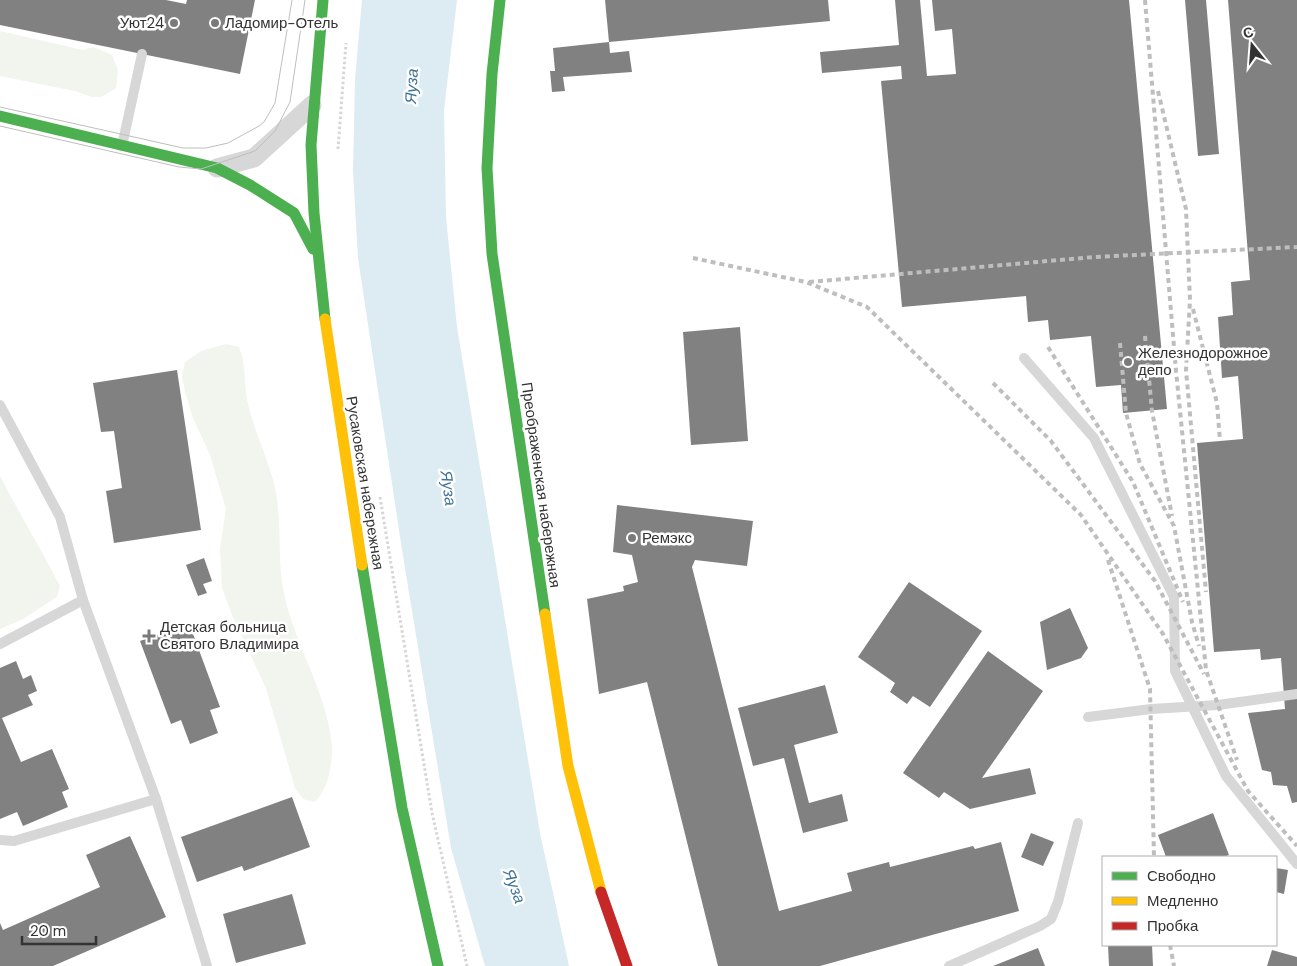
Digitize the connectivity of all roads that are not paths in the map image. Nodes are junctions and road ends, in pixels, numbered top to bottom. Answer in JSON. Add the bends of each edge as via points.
{"nodes":[{"id":1,"x":323,"y":0,"type":"edge"},
{"id":2,"x":500,"y":0,"type":"edge"},
{"id":3,"x":142,"y":54,"type":"dead end"},
{"id":4,"x":312,"y":105,"type":"junction"},
{"id":5,"x":0,"y":116,"type":"edge"},
{"id":6,"x":122,"y":146,"type":"junction"},
{"id":7,"x":216,"y":168,"type":"junction"},
{"id":8,"x":320,"y":261,"type":"junction"},
{"id":9,"x":1024,"y":358,"type":"dead end"},
{"id":10,"x":0,"y":405,"type":"edge"},
{"id":11,"x":84,"y":600,"type":"junction"},
{"id":12,"x":0,"y":644,"type":"edge"},
{"id":13,"x":1297,"y":694,"type":"edge"},
{"id":14,"x":1192,"y":707,"type":"junction"},
{"id":15,"x":1088,"y":717,"type":"dead end"},
{"id":16,"x":156,"y":799,"type":"junction"},
{"id":17,"x":1078,"y":822,"type":"dead end"},
{"id":18,"x":0,"y":840,"type":"edge"},
{"id":19,"x":1297,"y":864,"type":"edge"},
{"id":20,"x":207,"y":966,"type":"edge"},
{"id":21,"x":438,"y":966,"type":"edge"},
{"id":22,"x":627,"y":966,"type":"edge"},
{"id":23,"x":949,"y":966,"type":"edge"}],
"edges":[{"from":1,"to":4,"type":"main road","name":"Русаковская набережная"},
{"from":2,"to":22,"type":"main road","name":"Преображенская набережная","via":[[487,168],[492,254],[568,766],[582,827]]},
{"from":3,"to":6,"type":"lane"},
{"from":4,"to":7,"type":"street","via":[[254,158]]},
{"from":4,"to":8,"type":"main road","name":"Русаковская набережная","via":[[311,165]]},
{"from":5,"to":6,"type":"main road"},
{"from":6,"to":7,"type":"main road"},
{"from":7,"to":8,"type":"main road","via":[[294,213]]},
{"from":8,"to":21,"type":"main road","name":"Русаковская набережная","via":[[332,366],[389,745],[418,889]]},
{"from":9,"to":14,"type":"lane","via":[[1094,438],[1174,597],[1174,671]]},
{"from":10,"to":11,"type":"lane","via":[[60,517]]},
{"from":11,"to":12,"type":"lane"},
{"from":11,"to":16,"type":"lane"},
{"from":13,"to":14,"type":"lane"},
{"from":14,"to":15,"type":"lane"},
{"from":14,"to":19,"type":"lane","via":[[1226,776]]},
{"from":16,"to":18,"type":"lane","via":[[14,841]]},
{"from":16,"to":20,"type":"lane"},
{"from":17,"to":23,"type":"lane","via":[[1051,919]]}]}
